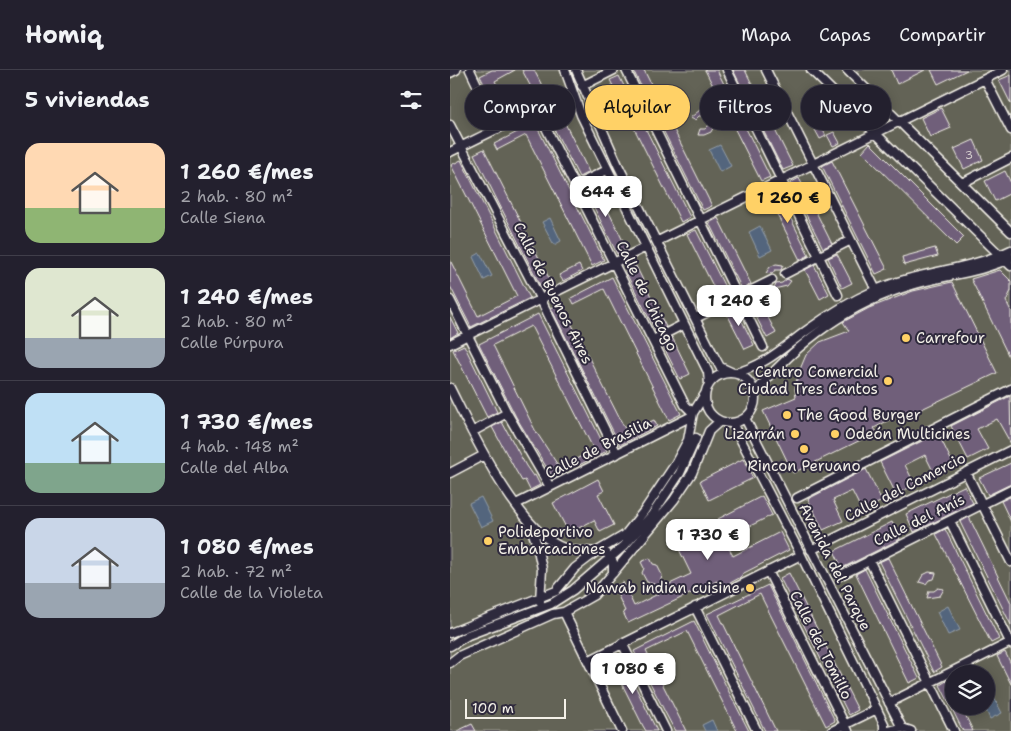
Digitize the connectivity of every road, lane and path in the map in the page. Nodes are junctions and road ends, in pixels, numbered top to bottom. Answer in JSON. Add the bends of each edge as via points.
{"nodes":[{"id":1,"x":456,"y":70,"type":"edge"},
{"id":2,"x":470,"y":70,"type":"edge"},
{"id":3,"x":564,"y":70,"type":"edge"},
{"id":4,"x":576,"y":70,"type":"edge"},
{"id":5,"x":614,"y":70,"type":"edge"},
{"id":6,"x":626,"y":70,"type":"edge"},
{"id":7,"x":726,"y":70,"type":"edge"},
{"id":8,"x":766,"y":70,"type":"edge"},
{"id":9,"x":811,"y":70,"type":"edge"},
{"id":10,"x":847,"y":70,"type":"edge"},
{"id":11,"x":1003,"y":70,"type":"edge"},
{"id":12,"x":450,"y":73,"type":"edge"},
{"id":13,"x":986,"y":79,"type":"junction"},
{"id":14,"x":477,"y":85,"type":"edge"},
{"id":15,"x":569,"y":85,"type":"edge"},
{"id":16,"x":582,"y":86,"type":"junction"},
{"id":17,"x":575,"y":98,"type":"edge"},
{"id":18,"x":899,"y":121,"type":"junction"},
{"id":19,"x":450,"y":124,"type":"edge"},
{"id":20,"x":496,"y":130,"type":"edge"},
{"id":21,"x":547,"y":130,"type":"edge"},
{"id":22,"x":1011,"y":130,"type":"edge"},
{"id":23,"x":875,"y":133,"type":"junction"},
{"id":24,"x":461,"y":147,"type":"junction"},
{"id":25,"x":450,"y":152,"type":"edge"},
{"id":26,"x":1011,"y":158,"type":"edge"},
{"id":27,"x":813,"y":164,"type":"junction"},
{"id":28,"x":608,"y":170,"type":"junction"},
{"id":29,"x":781,"y":180,"type":"junction"},
{"id":30,"x":962,"y":183,"type":"junction"},
{"id":31,"x":576,"y":185,"type":"junction"},
{"id":32,"x":700,"y":220,"type":"junction"},
{"id":33,"x":1011,"y":232,"type":"edge"},
{"id":34,"x":851,"y":240,"type":"junction"},
{"id":35,"x":658,"y":241,"type":"junction"},
{"id":36,"x":646,"y":247,"type":"junction"},
{"id":37,"x":1011,"y":250,"type":"edge"},
{"id":38,"x":819,"y":256,"type":"junction"},
{"id":39,"x":1007,"y":260,"type":"edge"},
{"id":40,"x":615,"y":262,"type":"junction"},
{"id":41,"x":785,"y":274,"type":"dead end"},
{"id":42,"x":772,"y":280,"type":"dead end"},
{"id":43,"x":876,"y":290,"type":"junction"},
{"id":44,"x":838,"y":295,"type":"dead end"},
{"id":45,"x":738,"y":297,"type":"junction"},
{"id":46,"x":450,"y":300,"type":"edge"},
{"id":47,"x":542,"y":300,"type":"junction"},
{"id":48,"x":696,"y":318,"type":"junction"},
{"id":49,"x":684,"y":324,"type":"junction"},
{"id":50,"x":468,"y":335,"type":"junction"},
{"id":51,"x":654,"y":340,"type":"junction"},
{"id":52,"x":450,"y":344,"type":"edge"},
{"id":53,"x":763,"y":347,"type":"dead end"},
{"id":54,"x":734,"y":373,"type":"junction"},
{"id":55,"x":709,"y":384,"type":"junction"},
{"id":56,"x":450,"y":388,"type":"edge"},
{"id":57,"x":1011,"y":389,"type":"edge"},
{"id":58,"x":705,"y":394,"type":"junction"},
{"id":59,"x":754,"y":394,"type":"junction"},
{"id":60,"x":753,"y":406,"type":"junction"},
{"id":61,"x":762,"y":409,"type":"dead end"},
{"id":62,"x":507,"y":413,"type":"junction"},
{"id":63,"x":692,"y":415,"type":"junction"},
{"id":64,"x":745,"y":418,"type":"junction"},
{"id":65,"x":720,"y":421,"type":"junction"},
{"id":66,"x":732,"y":422,"type":"junction"},
{"id":67,"x":472,"y":432,"type":"junction"},
{"id":68,"x":696,"y":438,"type":"dead end"},
{"id":69,"x":1011,"y":450,"type":"edge"},
{"id":70,"x":617,"y":454,"type":"junction"},
{"id":71,"x":484,"y":456,"type":"junction"},
{"id":72,"x":766,"y":461,"type":"junction"},
{"id":73,"x":966,"y":472,"type":"junction"},
{"id":74,"x":450,"y":473,"type":"edge"},
{"id":75,"x":775,"y":478,"type":"junction"},
{"id":76,"x":550,"y":487,"type":"junction"},
{"id":77,"x":1011,"y":490,"type":"edge"},
{"id":78,"x":797,"y":498,"type":"dead end"},
{"id":79,"x":516,"y":504,"type":"junction"},
{"id":80,"x":982,"y":504,"type":"junction"},
{"id":81,"x":528,"y":520,"type":"junction"},
{"id":82,"x":950,"y":520,"type":"junction"},
{"id":83,"x":811,"y":550,"type":"junction"},
{"id":84,"x":596,"y":552,"type":"junction"},
{"id":85,"x":801,"y":554,"type":"junction"},
{"id":86,"x":610,"y":558,"type":"junction"},
{"id":87,"x":869,"y":560,"type":"junction"},
{"id":88,"x":1011,"y":562,"type":"edge"},
{"id":89,"x":768,"y":571,"type":"junction"},
{"id":90,"x":613,"y":573,"type":"junction"},
{"id":91,"x":839,"y":576,"type":"dead end"},
{"id":92,"x":540,"y":598,"type":"junction"},
{"id":93,"x":696,"y":607,"type":"junction"},
{"id":94,"x":543,"y":608,"type":"junction"},
{"id":95,"x":564,"y":612,"type":"junction"},
{"id":96,"x":553,"y":614,"type":"junction"},
{"id":97,"x":450,"y":633,"type":"edge"},
{"id":98,"x":622,"y":643,"type":"junction"},
{"id":99,"x":1011,"y":643,"type":"edge"},
{"id":100,"x":450,"y":646,"type":"edge"},
{"id":101,"x":588,"y":661,"type":"junction"},
{"id":102,"x":450,"y":663,"type":"edge"},
{"id":103,"x":930,"y":682,"type":"junction"},
{"id":104,"x":889,"y":702,"type":"junction"},
{"id":105,"x":877,"y":709,"type":"junction"},
{"id":106,"x":847,"y":728,"type":"edge"},
{"id":107,"x":902,"y":728,"type":"junction"},
{"id":108,"x":622,"y":731,"type":"edge"},
{"id":109,"x":666,"y":731,"type":"edge"},
{"id":110,"x":757,"y":731,"type":"edge"},
{"id":111,"x":832,"y":731,"type":"edge"},
{"id":112,"x":884,"y":731,"type":"edge"},
{"id":113,"x":889,"y":731,"type":"edge"},
{"id":114,"x":911,"y":731,"type":"edge"},
{"id":115,"x":954,"y":731,"type":"edge"}],
"edges":[{"from":1,"to":12,"type":"street"},
{"from":2,"to":14,"type":"street"},
{"from":3,"to":15,"type":"street"},
{"from":4,"to":16,"type":"street"},
{"from":5,"to":16,"type":"street"},
{"from":6,"to":32,"type":"street"},
{"from":7,"to":29,"type":"street"},
{"from":8,"to":27,"type":"street"},
{"from":9,"to":23,"type":"street"},
{"from":10,"to":18,"type":"street"},
{"from":11,"to":13,"type":"street"},
{"from":13,"to":18,"type":"street"},
{"from":13,"to":22,"type":"street"},
{"from":16,"to":35,"type":"street"},
{"from":17,"to":28,"type":"street"},
{"from":18,"to":23,"type":"street"},
{"from":18,"to":30,"type":"street"},
{"from":19,"to":24,"type":"street","name":"Calle de Buenos Aires"},
{"from":20,"to":24,"type":"street"},
{"from":21,"to":31,"type":"street","name":"Calle de Chicago"},
{"from":23,"to":27,"type":"street"},
{"from":23,"to":39,"type":"street"},
{"from":24,"to":25,"type":"street"},
{"from":24,"to":47,"type":"street","name":"Calle de Buenos Aires"},
{"from":26,"to":30,"type":"street","via":[[980,178]]},
{"from":27,"to":29,"type":"street"},
{"from":27,"to":34,"type":"street"},
{"from":28,"to":31,"type":"street"},
{"from":28,"to":36,"type":"street"},
{"from":29,"to":32,"type":"street"},
{"from":29,"to":38,"type":"street"},
{"from":30,"to":33,"type":"street"},
{"from":31,"to":40,"type":"street","name":"Calle de Chicago"},
{"from":32,"to":35,"type":"street"},
{"from":32,"to":45,"type":"street"},
{"from":34,"to":38,"type":"street"},
{"from":34,"to":43,"type":"street"},
{"from":35,"to":48,"type":"street"},
{"from":36,"to":40,"type":"street"},
{"from":36,"to":49,"type":"street"},
{"from":37,"to":39,"type":"street"},
{"from":38,"to":41,"type":"street"},
{"from":38,"to":44,"type":"street"},
{"from":39,"to":43,"type":"street","via":[[912,278]]},
{"from":39,"to":59,"type":"street","via":[[988,268],[913,285],[862,304],[799,346]]},
{"from":40,"to":47,"type":"street"},
{"from":40,"to":51,"type":"street","name":"Calle de Chicago"},
{"from":42,"to":45,"type":"street"},
{"from":43,"to":54,"type":"street","via":[[829,316],[767,362]]},
{"from":45,"to":48,"type":"street"},
{"from":45,"to":53,"type":"street"},
{"from":46,"to":50,"type":"street"},
{"from":47,"to":50,"type":"street"},
{"from":47,"to":70,"type":"street","name":"Calle de Buenos Aires"},
{"from":48,"to":54,"type":"street","via":[[720,366]]},
{"from":49,"to":51,"type":"street"},
{"from":49,"to":55,"type":"street","via":[[708,372]]},
{"from":50,"to":52,"type":"street"},
{"from":50,"to":62,"type":"street"},
{"from":51,"to":63,"type":"street","name":"Calle de Chicago","via":[[684,406]]},
{"from":54,"to":55,"type":"street","via":[[719,375]]},
{"from":54,"to":59,"type":"street","via":[[747,380]]},
{"from":55,"to":58,"type":"street"},
{"from":56,"to":67,"type":"street"},
{"from":57,"to":78,"type":"street"},
{"from":58,"to":63,"type":"street"},
{"from":58,"to":65,"type":"street","via":[[708,410]]},
{"from":59,"to":60,"type":"street"},
{"from":60,"to":61,"type":"street"},
{"from":60,"to":64,"type":"street"},
{"from":62,"to":67,"type":"street"},
{"from":62,"to":76,"type":"street"},
{"from":63,"to":70,"type":"street","name":"Calle de Brasilia"},
{"from":63,"to":84,"type":"street","via":[[688,440],[644,511],[625,535]]},
{"from":64,"to":66,"type":"street"},
{"from":64,"to":72,"type":"street","name":"Avenida del Parque"},
{"from":65,"to":66,"type":"street"},
{"from":65,"to":90,"type":"street","via":[[709,431],[692,473],[674,500]]},
{"from":66,"to":85,"type":"street","name":"Avenida del Parque"},
{"from":67,"to":71,"type":"street"},
{"from":68,"to":86,"type":"street","via":[[680,473],[652,514]]},
{"from":69,"to":73,"type":"street","name":"Calle del Comercio"},
{"from":70,"to":76,"type":"street","name":"Calle de Brasilia"},
{"from":71,"to":74,"type":"street"},
{"from":71,"to":79,"type":"street"},
{"from":72,"to":75,"type":"street","name":"Avenida del Parque"},
{"from":72,"to":75,"type":"street","via":[[778,467]]},
{"from":73,"to":80,"type":"street"},
{"from":73,"to":83,"type":"street","name":"Calle del Comercio"},
{"from":75,"to":83,"type":"street","name":"Avenida del Parque"},
{"from":76,"to":79,"type":"street","name":"Calle de Brasilia"},
{"from":77,"to":80,"type":"street","name":"Calle del Anís"},
{"from":79,"to":81,"type":"street"},
{"from":80,"to":82,"type":"street","name":"Calle del Anís"},
{"from":80,"to":88,"type":"street"},
{"from":81,"to":84,"type":"street","via":[[563,548]]},
{"from":81,"to":92,"type":"street","via":[[542,569]]},
{"from":82,"to":87,"type":"street","name":"Calle del Anís"},
{"from":82,"to":99,"type":"street"},
{"from":83,"to":104,"type":"street","name":"Avenida del Parque"},
{"from":84,"to":86,"type":"street","via":[[605,552]]},
{"from":84,"to":92,"type":"street","via":[[575,568],[556,591]]},
{"from":85,"to":89,"type":"street"},
{"from":85,"to":105,"type":"street","name":"Avenida del Parque"},
{"from":86,"to":90,"type":"street"},
{"from":86,"to":94,"type":"street","via":[[562,598]]},
{"from":87,"to":91,"type":"street","name":"Calle del Anís"},
{"from":87,"to":103,"type":"street"},
{"from":89,"to":93,"type":"street"},
{"from":89,"to":106,"type":"street","name":"Calle del Tomillo"},
{"from":90,"to":95,"type":"street","via":[[594,594]]},
{"from":92,"to":94,"type":"street"},
{"from":92,"to":97,"type":"street"},
{"from":93,"to":98,"type":"street"},
{"from":93,"to":110,"type":"street"},
{"from":94,"to":96,"type":"street"},
{"from":94,"to":100,"type":"street","via":[[468,635]]},
{"from":95,"to":96,"type":"street"},
{"from":95,"to":101,"type":"street"},
{"from":96,"to":102,"type":"street"},
{"from":98,"to":101,"type":"street"},
{"from":98,"to":109,"type":"street"},
{"from":99,"to":103,"type":"street"},
{"from":101,"to":108,"type":"street"},
{"from":103,"to":104,"type":"street"},
{"from":103,"to":115,"type":"street"},
{"from":104,"to":107,"type":"street","name":"Avenida del Parque"},
{"from":105,"to":106,"type":"street"},
{"from":105,"to":112,"type":"street","name":"Avenida del Parque"},
{"from":106,"to":111,"type":"street"},
{"from":107,"to":113,"type":"street"},
{"from":107,"to":114,"type":"street"}]}
